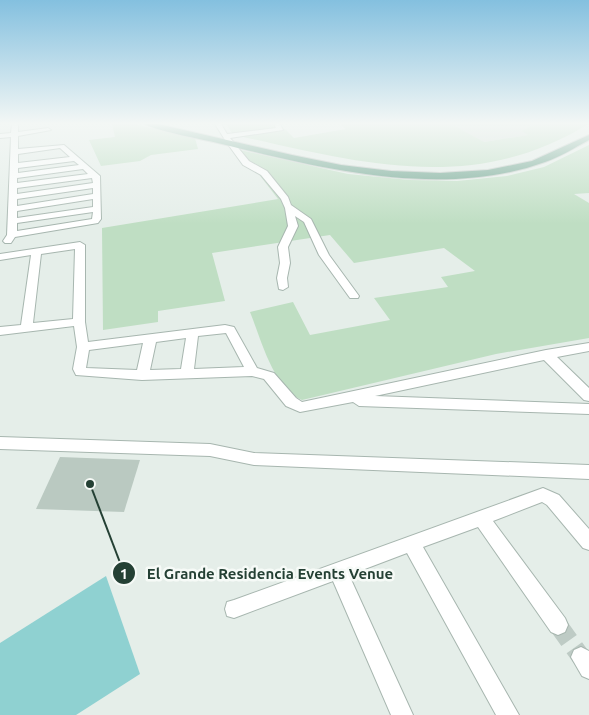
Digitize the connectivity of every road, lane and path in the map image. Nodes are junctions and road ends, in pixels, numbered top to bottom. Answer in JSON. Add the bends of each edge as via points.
{"nodes":[{"id":1,"x":13,"y":157,"type":"edge"},
{"id":2,"x":38,"y":157,"type":"edge"},
{"id":3,"x":242,"y":157,"type":"edge"},
{"id":4,"x":302,"y":157,"type":"edge"},
{"id":5,"x":317,"y":157,"type":"edge"},
{"id":6,"x":530,"y":157,"type":"edge"},
{"id":7,"x":548,"y":157,"type":"edge"},
{"id":8,"x":75,"y":159,"type":"joint"},
{"id":9,"x":38,"y":163,"type":"junction"},
{"id":10,"x":14,"y":166,"type":"junction"},
{"id":11,"x":84,"y":166,"type":"junction"},
{"id":12,"x":94,"y":175,"type":"junction"},
{"id":13,"x":14,"y":176,"type":"junction"},
{"id":14,"x":97,"y":185,"type":"junction"},
{"id":15,"x":14,"y":186,"type":"junction"},
{"id":16,"x":96,"y":196,"type":"junction"},
{"id":17,"x":13,"y":197,"type":"junction"},
{"id":18,"x":289,"y":208,"type":"junction"},
{"id":19,"x":13,"y":209,"type":"junction"},
{"id":20,"x":96,"y":209,"type":"junction"},
{"id":21,"x":12,"y":221,"type":"junction"},
{"id":22,"x":36,"y":252,"type":"junction"},
{"id":23,"x":0,"y":258,"type":"edge"},
{"id":24,"x":283,"y":287,"type":"dead end"},
{"id":25,"x":354,"y":296,"type":"dead end"},
{"id":26,"x":79,"y":322,"type":"junction"},
{"id":27,"x":27,"y":327,"type":"junction"},
{"id":28,"x":0,"y":331,"type":"edge"},
{"id":29,"x":192,"y":334,"type":"junction"},
{"id":30,"x":150,"y":340,"type":"junction"},
{"id":31,"x":83,"y":347,"type":"junction"},
{"id":32,"x":589,"y":347,"type":"edge"},
{"id":33,"x":546,"y":354,"type":"junction"},
{"id":34,"x":252,"y":371,"type":"junction"},
{"id":35,"x":187,"y":374,"type":"junction"},
{"id":36,"x":142,"y":375,"type":"junction"},
{"id":37,"x":589,"y":396,"type":"edge"},
{"id":38,"x":341,"y":400,"type":"junction"},
{"id":39,"x":589,"y":409,"type":"edge"},
{"id":40,"x":0,"y":443,"type":"edge"},
{"id":41,"x":589,"y":472,"type":"edge"},
{"id":42,"x":481,"y":518,"type":"junction"},
{"id":43,"x":589,"y":542,"type":"edge"},
{"id":44,"x":412,"y":544,"type":"junction"},
{"id":45,"x":338,"y":571,"type":"junction"},
{"id":46,"x":234,"y":608,"type":"dead end"},
{"id":47,"x":558,"y":625,"type":"tunnel mouth"},
{"id":48,"x":402,"y":715,"type":"edge"},
{"id":49,"x":508,"y":715,"type":"edge"}],
"edges":[{"from":1,"to":10,"type":"street"},
{"from":2,"to":9,"type":"street"},
{"from":3,"to":18,"type":"street","via":[[265,174]]},
{"from":4,"to":7,"type":"main road","via":[[350,169],[412,176],[502,172]]},
{"from":5,"to":6,"type":"main road","via":[[400,170],[450,171],[485,168]]},
{"from":8,"to":9,"type":"street"},
{"from":8,"to":11,"type":"street"},
{"from":9,"to":10,"type":"street"},
{"from":10,"to":13,"type":"street"},
{"from":11,"to":12,"type":"street"},
{"from":11,"to":13,"type":"street"},
{"from":12,"to":14,"type":"street"},
{"from":12,"to":15,"type":"street"},
{"from":13,"to":15,"type":"street"},
{"from":14,"to":16,"type":"street"},
{"from":14,"to":17,"type":"street"},
{"from":15,"to":17,"type":"street"},
{"from":16,"to":19,"type":"street"},
{"from":16,"to":20,"type":"street"},
{"from":17,"to":19,"type":"street"},
{"from":18,"to":24,"type":"street","via":[[293,224],[283,247]]},
{"from":18,"to":25,"type":"street","via":[[309,223],[324,255]]},
{"from":19,"to":21,"type":"street"},
{"from":20,"to":21,"type":"street"},
{"from":20,"to":21,"type":"street","via":[[97,219],[93,222],[10,238]]},
{"from":22,"to":23,"type":"street"},
{"from":22,"to":26,"type":"street","via":[[80,245]]},
{"from":22,"to":27,"type":"street"},
{"from":26,"to":27,"type":"street"},
{"from":26,"to":31,"type":"street"},
{"from":27,"to":28,"type":"street"},
{"from":29,"to":30,"type":"street"},
{"from":29,"to":34,"type":"street","via":[[230,330]]},
{"from":29,"to":35,"type":"street"},
{"from":30,"to":31,"type":"street"},
{"from":30,"to":36,"type":"street"},
{"from":31,"to":36,"type":"street","via":[[81,372]]},
{"from":32,"to":33,"type":"street"},
{"from":33,"to":37,"type":"street"},
{"from":33,"to":38,"type":"street"},
{"from":34,"to":35,"type":"street"},
{"from":34,"to":38,"type":"street","via":[[269,376],[291,402],[300,407]]},
{"from":35,"to":36,"type":"street"},
{"from":38,"to":39,"type":"street"},
{"from":40,"to":41,"type":"street","via":[[210,450],[254,458]]},
{"from":42,"to":43,"type":"street","via":[[546,495]]},
{"from":42,"to":44,"type":"street"},
{"from":42,"to":47,"type":"street"},
{"from":44,"to":45,"type":"street"},
{"from":44,"to":49,"type":"street"},
{"from":45,"to":46,"type":"street"},
{"from":45,"to":48,"type":"street"}]}
